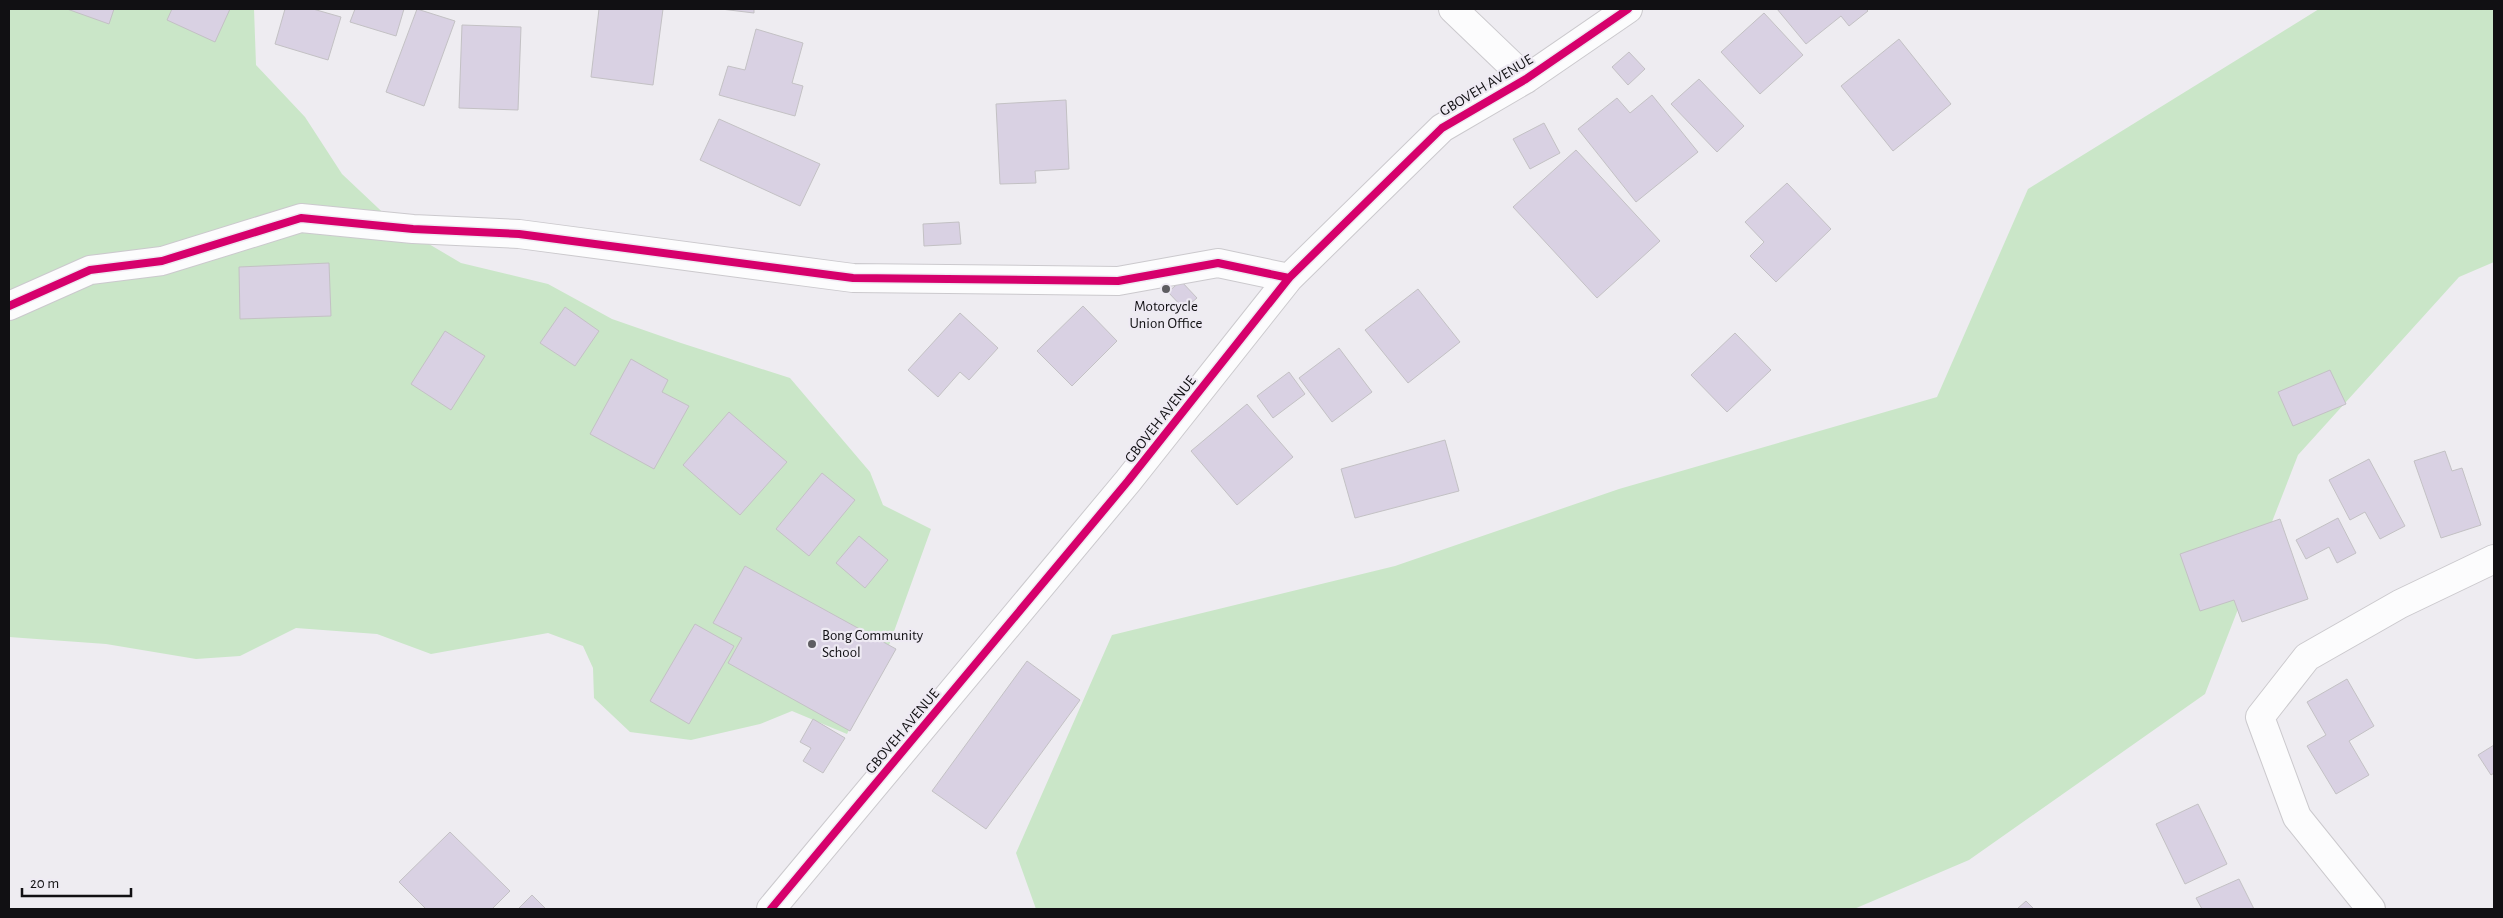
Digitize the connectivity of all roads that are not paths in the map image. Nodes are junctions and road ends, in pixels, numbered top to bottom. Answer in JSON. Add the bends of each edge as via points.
{"nodes":[{"id":1,"x":1453,"y":9,"type":"edge"},
{"id":2,"x":1628,"y":9,"type":"edge"},
{"id":3,"x":1526,"y":79,"type":"junction"},
{"id":4,"x":1290,"y":278,"type":"junction"},
{"id":5,"x":9,"y":306,"type":"edge"},
{"id":6,"x":2494,"y":559,"type":"edge"},
{"id":7,"x":771,"y":909,"type":"edge"},
{"id":8,"x":2371,"y":909,"type":"edge"}],
"edges":[{"from":1,"to":3,"type":"street"},
{"from":2,"to":3,"type":"street","name":"GBOVEH AVENUE"},
{"from":3,"to":4,"type":"street","name":"GBOVEH AVENUE","via":[[1442,128]]},
{"from":4,"to":5,"type":"street","via":[[1218,263],[1118,281],[853,278],[519,234],[413,229],[300,218],[162,261],[90,270]]},
{"from":4,"to":7,"type":"street","name":"GBOVEH AVENUE","via":[[1128,482]]},
{"from":6,"to":8,"type":"street","via":[[2400,604],[2307,657],[2260,717],[2297,817]]}]}
